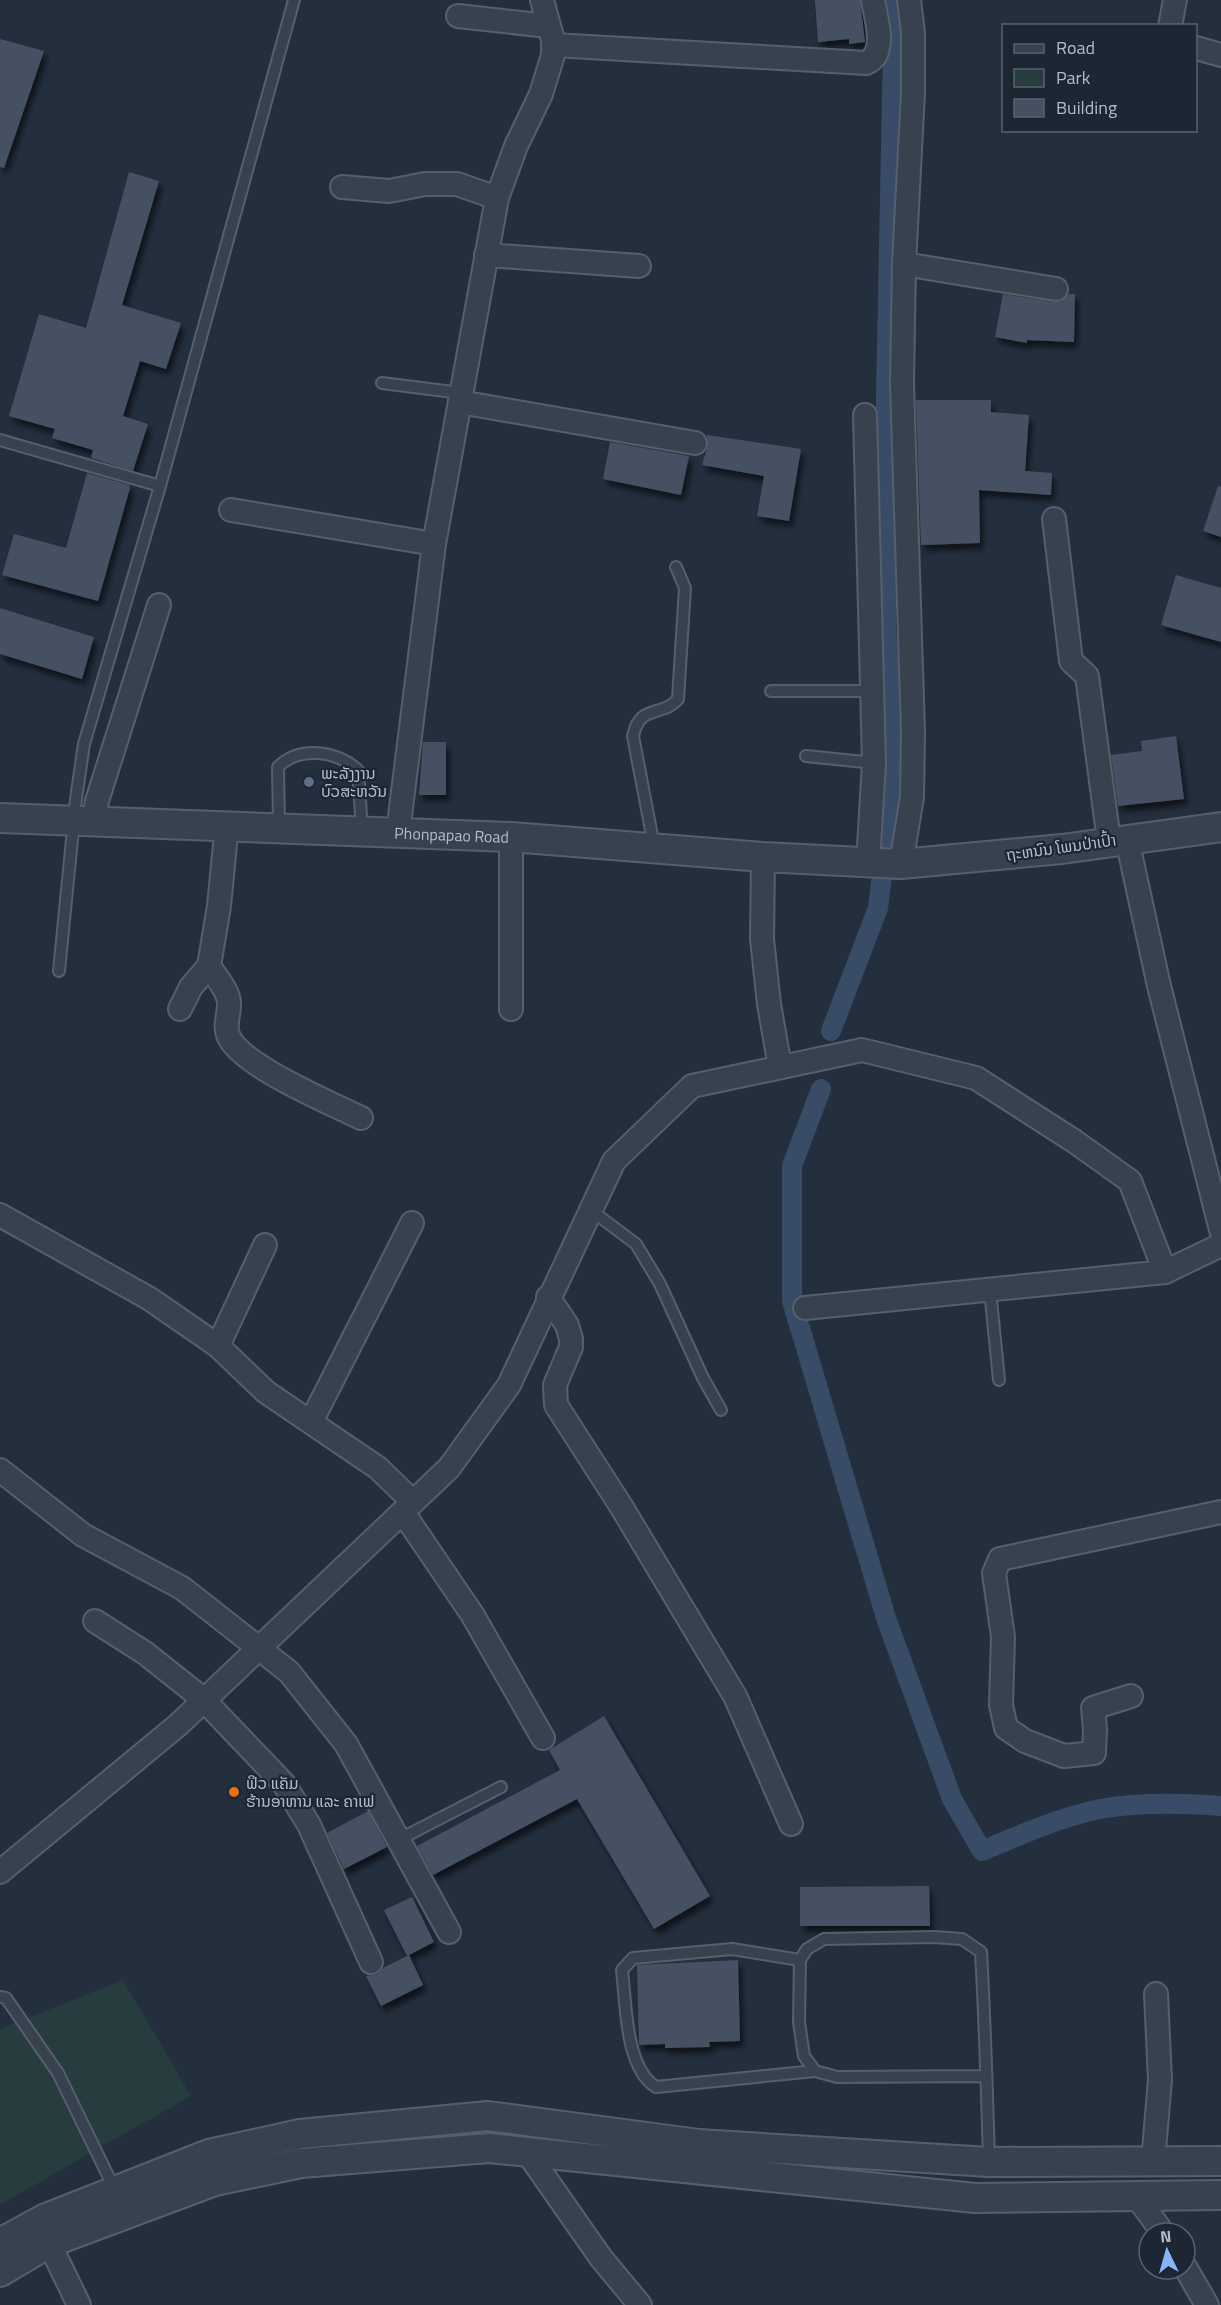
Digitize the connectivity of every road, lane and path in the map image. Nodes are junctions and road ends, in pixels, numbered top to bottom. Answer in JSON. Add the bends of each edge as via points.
{"nodes":[{"id":1,"x":294,"y":0,"type":"edge"},
{"id":2,"x":542,"y":0,"type":"edge"},
{"id":3,"x":873,"y":0,"type":"edge"},
{"id":4,"x":909,"y":0,"type":"edge"},
{"id":5,"x":1175,"y":0,"type":"edge"},
{"id":6,"x":458,"y":16,"type":"dead end"},
{"id":7,"x":1170,"y":24,"type":"edge"},
{"id":8,"x":551,"y":36,"type":"junction"},
{"id":9,"x":1197,"y":48,"type":"edge"},
{"id":10,"x":1221,"y":55,"type":"edge"},
{"id":11,"x":342,"y":187,"type":"dead end"},
{"id":12,"x":497,"y":198,"type":"junction"},
{"id":13,"x":486,"y":255,"type":"junction"},
{"id":14,"x":904,"y":264,"type":"junction"},
{"id":15,"x":639,"y":266,"type":"dead end"},
{"id":16,"x":1056,"y":289,"type":"dead end"},
{"id":17,"x":382,"y":383,"type":"dead end"},
{"id":18,"x":461,"y":398,"type":"junction"},
{"id":19,"x":865,"y":416,"type":"dead end"},
{"id":20,"x":0,"y":440,"type":"edge"},
{"id":21,"x":695,"y":443,"type":"dead end"},
{"id":22,"x":160,"y":486,"type":"junction"},
{"id":23,"x":231,"y":510,"type":"dead end"},
{"id":24,"x":1054,"y":519,"type":"dead end"},
{"id":25,"x":434,"y":544,"type":"junction"},
{"id":26,"x":676,"y":567,"type":"dead end"},
{"id":27,"x":159,"y":605,"type":"dead end"},
{"id":28,"x":771,"y":691,"type":"dead end"},
{"id":29,"x":873,"y":691,"type":"junction"},
{"id":30,"x":806,"y":756,"type":"dead end"},
{"id":31,"x":874,"y":763,"type":"junction"},
{"id":32,"x":0,"y":818,"type":"edge"},
{"id":33,"x":84,"y":820,"type":"junction"},
{"id":34,"x":226,"y":824,"type":"junction"},
{"id":35,"x":279,"y":827,"type":"junction"},
{"id":36,"x":1221,"y":827,"type":"edge"},
{"id":37,"x":362,"y":831,"type":"junction"},
{"id":38,"x":398,"y":832,"type":"junction"},
{"id":39,"x":511,"y":837,"type":"junction"},
{"id":40,"x":1118,"y":840,"type":"junction"},
{"id":41,"x":655,"y":849,"type":"junction"},
{"id":42,"x":763,"y":857,"type":"junction"},
{"id":43,"x":881,"y":864,"type":"junction"},
{"id":44,"x":209,"y":966,"type":"junction"},
{"id":45,"x":59,"y":970,"type":"dead end"},
{"id":46,"x":180,"y":1009,"type":"dead end"},
{"id":47,"x":511,"y":1009,"type":"dead end"},
{"id":48,"x":780,"y":1067,"type":"junction"},
{"id":49,"x":361,"y":1118,"type":"dead end"},
{"id":50,"x":592,"y":1211,"type":"junction"},
{"id":51,"x":0,"y":1215,"type":"edge"},
{"id":52,"x":412,"y":1223,"type":"dead end"},
{"id":53,"x":1221,"y":1230,"type":"edge"},
{"id":54,"x":265,"y":1245,"type":"dead end"},
{"id":55,"x":1221,"y":1245,"type":"edge"},
{"id":56,"x":1165,"y":1272,"type":"junction"},
{"id":57,"x":990,"y":1290,"type":"junction"},
{"id":58,"x":548,"y":1297,"type":"junction"},
{"id":59,"x":805,"y":1308,"type":"dead end"},
{"id":60,"x":218,"y":1346,"type":"junction"},
{"id":61,"x":999,"y":1380,"type":"dead end"},
{"id":62,"x":721,"y":1410,"type":"dead end"},
{"id":63,"x":311,"y":1422,"type":"junction"},
{"id":64,"x":0,"y":1470,"type":"edge"},
{"id":65,"x":408,"y":1508,"type":"junction"},
{"id":66,"x":1221,"y":1512,"type":"edge"},
{"id":67,"x":95,"y":1621,"type":"dead end"},
{"id":68,"x":260,"y":1649,"type":"junction"},
{"id":69,"x":1131,"y":1696,"type":"dead end"},
{"id":70,"x":203,"y":1699,"type":"junction"},
{"id":71,"x":543,"y":1738,"type":"dead end"},
{"id":72,"x":501,"y":1787,"type":"dead end"},
{"id":73,"x":791,"y":1824,"type":"dead end"},
{"id":74,"x":398,"y":1840,"type":"junction"},
{"id":75,"x":1,"y":1870,"type":"edge"},
{"id":76,"x":449,"y":1932,"type":"dead end"},
{"id":77,"x":800,"y":1960,"type":"junction"},
{"id":78,"x":371,"y":1962,"type":"dead end"},
{"id":79,"x":1156,"y":1994,"type":"dead end"},
{"id":80,"x":0,"y":1997,"type":"edge"},
{"id":81,"x":815,"y":2071,"type":"junction"},
{"id":82,"x":986,"y":2076,"type":"junction"},
{"id":83,"x":527,"y":2152,"type":"junction"},
{"id":84,"x":1221,"y":2161,"type":"edge"},
{"id":85,"x":989,"y":2162,"type":"junction"},
{"id":86,"x":1153,"y":2162,"type":"junction"},
{"id":87,"x":115,"y":2191,"type":"junction"},
{"id":88,"x":1221,"y":2195,"type":"edge"},
{"id":89,"x":1137,"y":2197,"type":"junction"},
{"id":90,"x":1154,"y":2221,"type":"edge"},
{"id":91,"x":49,"y":2242,"type":"junction"},
{"id":92,"x":0,"y":2243,"type":"edge"},
{"id":93,"x":0,"y":2272,"type":"edge"},
{"id":94,"x":1193,"y":2281,"type":"edge"},
{"id":95,"x":79,"y":2305,"type":"edge"},
{"id":96,"x":640,"y":2305,"type":"edge"},
{"id":97,"x":1207,"y":2305,"type":"edge"}],
"edges":[{"from":1,"to":22,"type":"lane"},
{"from":2,"to":8,"type":"street"},
{"from":3,"to":8,"type":"street","via":[[879,48],[873,60],[866,63]]},
{"from":4,"to":14,"type":"street","via":[[913,93]]},
{"from":5,"to":7,"type":"street"},
{"from":6,"to":8,"type":"street"},
{"from":8,"to":12,"type":"street","via":[[541,94]]},
{"from":9,"to":10,"type":"street"},
{"from":11,"to":12,"type":"street","via":[[389,191],[425,184],[457,184]]},
{"from":12,"to":13,"type":"street"},
{"from":13,"to":15,"type":"street"},
{"from":13,"to":18,"type":"street"},
{"from":14,"to":16,"type":"street"},
{"from":14,"to":43,"type":"street","via":[[902,407],[912,797]]},
{"from":17,"to":18,"type":"lane"},
{"from":18,"to":21,"type":"street"},
{"from":18,"to":25,"type":"street"},
{"from":19,"to":29,"type":"street"},
{"from":20,"to":22,"type":"lane"},
{"from":22,"to":33,"type":"lane","via":[[84,744]]},
{"from":23,"to":25,"type":"street"},
{"from":24,"to":40,"type":"street","via":[[1071,661],[1087,676]]},
{"from":25,"to":38,"type":"street"},
{"from":26,"to":41,"type":"lane","via":[[685,588],[678,699],[673,705],[642,717],[635,724],[633,736]]},
{"from":27,"to":33,"type":"street","via":[[98,801]]},
{"from":28,"to":29,"type":"lane"},
{"from":29,"to":31,"type":"street"},
{"from":30,"to":31,"type":"lane"},
{"from":31,"to":43,"type":"street"},
{"from":32,"to":33,"type":"street","name":"Phonpapao Road"},
{"from":33,"to":34,"type":"street","name":"Phonpapao Road"},
{"from":33,"to":45,"type":"lane"},
{"from":34,"to":35,"type":"street","name":"Phonpapao Road"},
{"from":34,"to":44,"type":"street"},
{"from":35,"to":37,"type":"street","name":"Phonpapao Road"},
{"from":35,"to":37,"type":"lane","via":[[278,767],[299,754],[328,753],[347,759],[358,770]]},
{"from":36,"to":40,"type":"street","name":"ຖະຫນົນ ໂພນປ່າເປົ້າ"},
{"from":37,"to":38,"type":"street","name":"Phonpapao Road"},
{"from":38,"to":39,"type":"street","name":"Phonpapao Road"},
{"from":39,"to":41,"type":"street","name":"Phonpapao Road"},
{"from":39,"to":47,"type":"street"},
{"from":40,"to":43,"type":"street","name":"ຖະຫນົນ ໂພນປ່າເປົ້າ","via":[[1062,849]]},
{"from":40,"to":53,"type":"street"},
{"from":41,"to":42,"type":"street","name":"Phonpapao Road"},
{"from":42,"to":43,"type":"street","name":"Phonpapao Road"},
{"from":42,"to":48,"type":"street","via":[[762,939]]},
{"from":44,"to":46,"type":"street","via":[[191,987]]},
{"from":44,"to":49,"type":"street","via":[[228,995],[226,1028],[236,1046],[251,1060],[293,1085]]},
{"from":48,"to":50,"type":"street","via":[[692,1086],[614,1161]]},
{"from":48,"to":56,"type":"street","via":[[862,1050],[976,1078],[1130,1181]]},
{"from":50,"to":58,"type":"street"},
{"from":50,"to":62,"type":"lane","via":[[636,1244],[660,1284]]},
{"from":51,"to":60,"type":"street","via":[[150,1299]]},
{"from":52,"to":63,"type":"street"},
{"from":54,"to":60,"type":"street"},
{"from":55,"to":56,"type":"street"},
{"from":56,"to":57,"type":"street"},
{"from":57,"to":59,"type":"street"},
{"from":57,"to":61,"type":"lane"},
{"from":58,"to":65,"type":"street","via":[[509,1385],[449,1468]]},
{"from":58,"to":73,"type":"street","via":[[567,1325],[571,1339],[555,1385],[556,1405],[735,1696]]},
{"from":60,"to":63,"type":"street","via":[[266,1392]]},
{"from":63,"to":65,"type":"street","via":[[378,1468]]},
{"from":64,"to":68,"type":"street","via":[[83,1535],[182,1588]]},
{"from":65,"to":68,"type":"street"},
{"from":65,"to":71,"type":"street"},
{"from":66,"to":69,"type":"street","via":[[1000,1559],[994,1573],[1003,1637],[1001,1705],[1006,1728],[1025,1741],[1064,1756],[1094,1753],[1093,1708]]},
{"from":67,"to":70,"type":"street","via":[[145,1653]]},
{"from":68,"to":70,"type":"street"},
{"from":68,"to":74,"type":"street","via":[[289,1672],[346,1744]]},
{"from":70,"to":75,"type":"street","via":[[178,1725]]},
{"from":70,"to":78,"type":"street","via":[[284,1784],[309,1825]]},
{"from":72,"to":74,"type":"lane"},
{"from":74,"to":76,"type":"street"},
{"from":77,"to":81,"type":"lane","via":[[799,2022],[804,2056]]},
{"from":77,"to":81,"type":"lane","via":[[732,1949],[633,1958],[622,1970],[630,2034],[638,2066],[656,2087]]},
{"from":77,"to":82,"type":"lane","via":[[807,1949],[824,1939],[962,1939],[981,1952]]},
{"from":79,"to":86,"type":"street","via":[[1160,2080]]},
{"from":80,"to":87,"type":"lane","via":[[6,1998],[58,2073]]},
{"from":81,"to":82,"type":"lane","via":[[837,2077]]},
{"from":82,"to":85,"type":"lane"},
{"from":83,"to":89,"type":"street","via":[[975,2198]]},
{"from":83,"to":91,"type":"street","via":[[489,2148],[301,2163],[215,2181]]},
{"from":83,"to":96,"type":"street","via":[[601,2258]]},
{"from":84,"to":86,"type":"street"},
{"from":85,"to":86,"type":"street"},
{"from":85,"to":87,"type":"street","via":[[699,2144],[488,2116],[300,2134],[209,2154]]},
{"from":87,"to":92,"type":"street","via":[[44,2219]]},
{"from":88,"to":89,"type":"street"},
{"from":89,"to":90,"type":"street"},
{"from":91,"to":93,"type":"street"},
{"from":91,"to":95,"type":"street"},
{"from":94,"to":97,"type":"street"}]}
